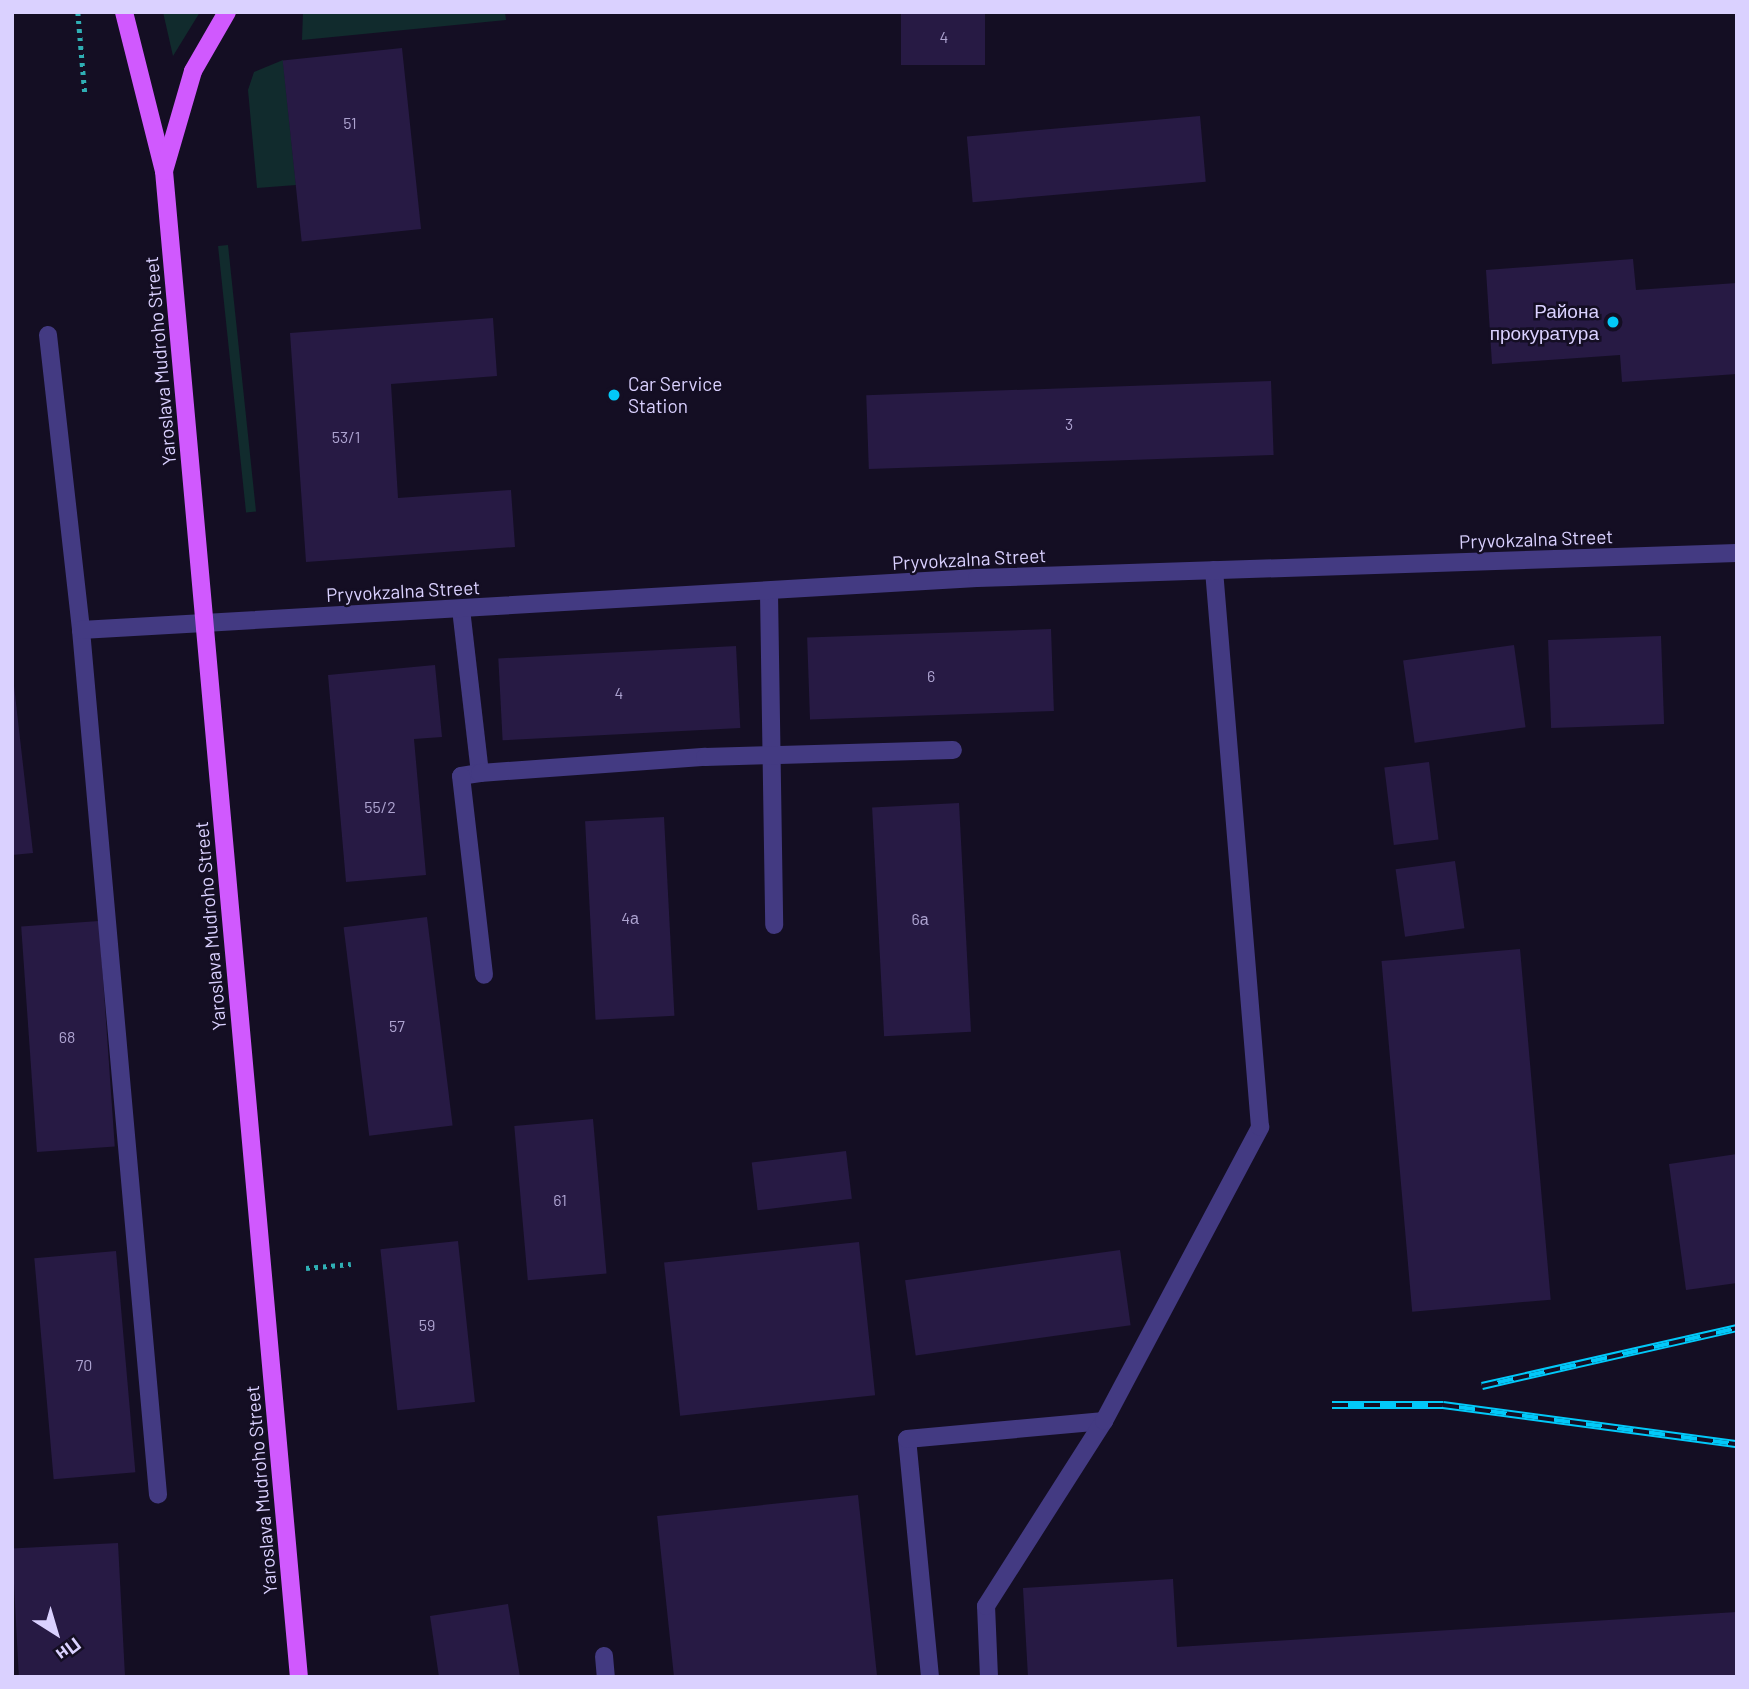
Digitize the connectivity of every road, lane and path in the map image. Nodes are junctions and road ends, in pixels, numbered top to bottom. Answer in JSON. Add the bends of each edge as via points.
{"nodes":[{"id":1,"x":78,"y":12,"type":"edge"},
{"id":2,"x":124,"y":12,"type":"edge"},
{"id":3,"x":227,"y":12,"type":"edge"},
{"id":4,"x":85,"y":94,"type":"dead end"},
{"id":5,"x":164,"y":171,"type":"junction"},
{"id":6,"x":48,"y":335,"type":"dead end"},
{"id":7,"x":1737,"y":553,"type":"edge"},
{"id":8,"x":1214,"y":570,"type":"junction"},
{"id":9,"x":769,"y":593,"type":"junction"},
{"id":10,"x":461,"y":609,"type":"junction"},
{"id":11,"x":204,"y":623,"type":"junction"},
{"id":12,"x":81,"y":631,"type":"junction"},
{"id":13,"x":953,"y":750,"type":"dead end"},
{"id":14,"x":772,"y":755,"type":"junction"},
{"id":15,"x":480,"y":774,"type":"junction"},
{"id":16,"x":774,"y":925,"type":"dead end"},
{"id":17,"x":484,"y":975,"type":"dead end"},
{"id":18,"x":351,"y":1265,"type":"dead end"},
{"id":19,"x":306,"y":1268,"type":"dead end"},
{"id":20,"x":1104,"y":1421,"type":"junction"},
{"id":21,"x":158,"y":1495,"type":"dead end"},
{"id":22,"x":604,"y":1656,"type":"dead end"},
{"id":23,"x":299,"y":1677,"type":"edge"},
{"id":24,"x":606,"y":1677,"type":"edge"},
{"id":25,"x":929,"y":1677,"type":"edge"},
{"id":26,"x":989,"y":1677,"type":"edge"}],
"edges":[{"from":1,"to":4,"type":"path"},
{"from":2,"to":5,"type":"main road","name":"Yaroslava Mudroho Street"},
{"from":3,"to":5,"type":"main road","name":"Yaroslava Mudroho Street","via":[[193,71]]},
{"from":5,"to":11,"type":"main road","name":"Yaroslava Mudroho Street"},
{"from":6,"to":12,"type":"street"},
{"from":7,"to":8,"type":"street","name":"Pryvokzalna Street"},
{"from":8,"to":9,"type":"street","name":"Pryvokzalna Street"},
{"from":8,"to":20,"type":"street","via":[[1260,1127]]},
{"from":9,"to":10,"type":"street","name":"Pryvokzalna Street"},
{"from":9,"to":14,"type":"street"},
{"from":10,"to":11,"type":"street","name":"Pryvokzalna Street"},
{"from":10,"to":15,"type":"street"},
{"from":11,"to":12,"type":"street","name":"Pryvokzalna Street"},
{"from":11,"to":23,"type":"main road","name":"Yaroslava Mudroho Street"},
{"from":12,"to":21,"type":"street"},
{"from":13,"to":14,"type":"street"},
{"from":14,"to":15,"type":"street"},
{"from":14,"to":16,"type":"street"},
{"from":15,"to":17,"type":"street","via":[[461,776]]},
{"from":18,"to":19,"type":"path"},
{"from":20,"to":25,"type":"street","via":[[906,1439]]},
{"from":20,"to":26,"type":"street","via":[[986,1606]]},
{"from":22,"to":24,"type":"street"}]}
